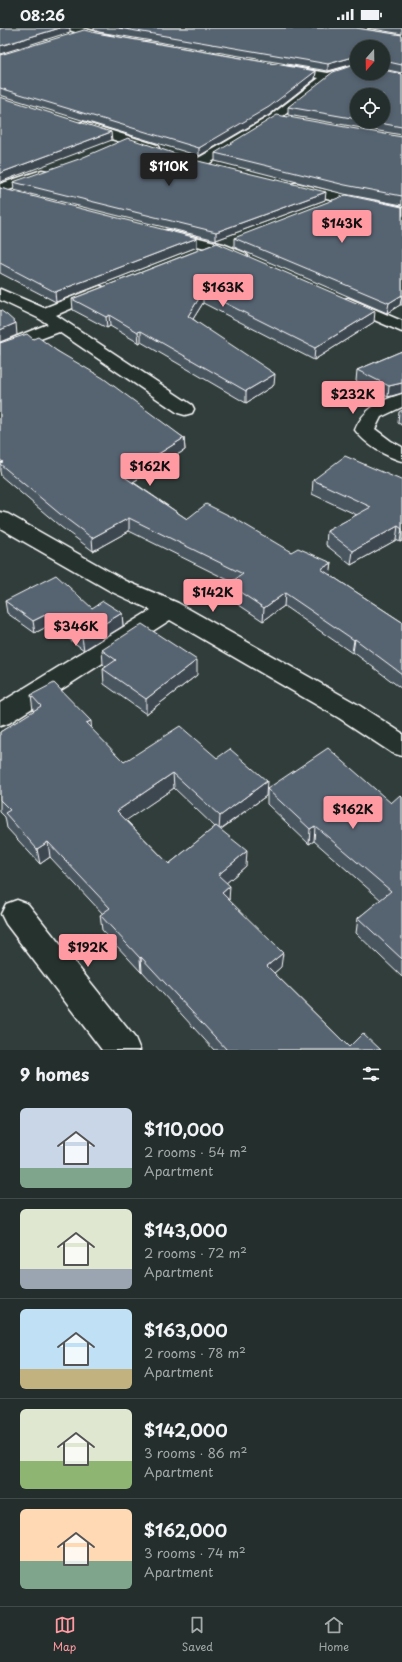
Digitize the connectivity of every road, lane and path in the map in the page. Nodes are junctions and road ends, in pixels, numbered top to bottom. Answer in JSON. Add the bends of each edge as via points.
{"nodes":[{"id":1,"x":87,"y":30,"type":"edge"},
{"id":2,"x":71,"y":32,"type":"edge"},
{"id":3,"x":120,"y":40,"type":"edge"},
{"id":4,"x":274,"y":67,"type":"edge"},
{"id":5,"x":350,"y":70,"type":"edge"},
{"id":6,"x":328,"y":76,"type":"junction"},
{"id":7,"x":274,"y":118,"type":"junction"},
{"id":8,"x":289,"y":121,"type":"edge"},
{"id":9,"x":74,"y":123,"type":"edge"},
{"id":10,"x":126,"y":140,"type":"junction"},
{"id":11,"x":106,"y":148,"type":"edge"},
{"id":12,"x":163,"y":152,"type":"edge"},
{"id":13,"x":185,"y":159,"type":"edge"},
{"id":14,"x":200,"y":163,"type":"junction"},
{"id":15,"x":215,"y":167,"type":"edge"},
{"id":16,"x":52,"y":170,"type":"edge"},
{"id":17,"x":283,"y":184,"type":"edge"},
{"id":18,"x":0,"y":189,"type":"edge"},
{"id":19,"x":0,"y":192,"type":"edge"},
{"id":20,"x":22,"y":198,"type":"edge"},
{"id":21,"x":344,"y":199,"type":"junction"},
{"id":22,"x":322,"y":207,"type":"edge"},
{"id":23,"x":402,"y":211,"type":"edge"},
{"id":24,"x":151,"y":230,"type":"edge"},
{"id":25,"x":240,"y":238,"type":"edge"},
{"id":26,"x":218,"y":247,"type":"junction"},
{"id":27,"x":196,"y":254,"type":"edge"},
{"id":28,"x":254,"y":262,"type":"edge"},
{"id":29,"x":116,"y":285,"type":"edge"},
{"id":30,"x":0,"y":294,"type":"edge"},
{"id":31,"x":331,"y":296,"type":"edge"},
{"id":32,"x":44,"y":314,"type":"junction"},
{"id":33,"x":61,"y":325,"type":"junction"},
{"id":34,"x":402,"y":327,"type":"edge"},
{"id":35,"x":0,"y":349,"type":"edge"},
{"id":36,"x":402,"y":400,"type":"edge"},
{"id":37,"x":186,"y":409,"type":"dead end"},
{"id":38,"x":402,"y":455,"type":"edge"},
{"id":39,"x":0,"y":519,"type":"edge"},
{"id":40,"x":170,"y":610,"type":"junction"},
{"id":41,"x":0,"y":716,"type":"edge"},
{"id":42,"x":402,"y":746,"type":"edge"},
{"id":43,"x":18,"y":914,"type":"dead end"},
{"id":44,"x":123,"y":1050,"type":"edge"}],
"edges":[{"from":1,"to":2,"type":"street"},
{"from":1,"to":3,"type":"street","via":[[97,36]]},
{"from":4,"to":6,"type":"street"},
{"from":5,"to":6,"type":"street"},
{"from":6,"to":7,"type":"street"},
{"from":7,"to":8,"type":"street"},
{"from":7,"to":14,"type":"street"},
{"from":9,"to":10,"type":"street"},
{"from":10,"to":11,"type":"street"},
{"from":10,"to":12,"type":"street"},
{"from":13,"to":14,"type":"street"},
{"from":14,"to":15,"type":"street"},
{"from":16,"to":18,"type":"street"},
{"from":17,"to":21,"type":"street"},
{"from":19,"to":20,"type":"street"},
{"from":21,"to":22,"type":"street"},
{"from":21,"to":23,"type":"street"},
{"from":24,"to":26,"type":"street"},
{"from":25,"to":26,"type":"street"},
{"from":26,"to":27,"type":"street"},
{"from":26,"to":28,"type":"street"},
{"from":29,"to":32,"type":"street"},
{"from":30,"to":32,"type":"street"},
{"from":31,"to":34,"type":"street"},
{"from":32,"to":33,"type":"street"},
{"from":33,"to":35,"type":"street"},
{"from":33,"to":37,"type":"street"},
{"from":36,"to":38,"type":"street","via":[[375,412],[368,420],[365,430]]},
{"from":39,"to":40,"type":"street","via":[[118,586]]},
{"from":40,"to":41,"type":"street"},
{"from":40,"to":42,"type":"street","via":[[348,711]]},
{"from":43,"to":44,"type":"street"}]}
